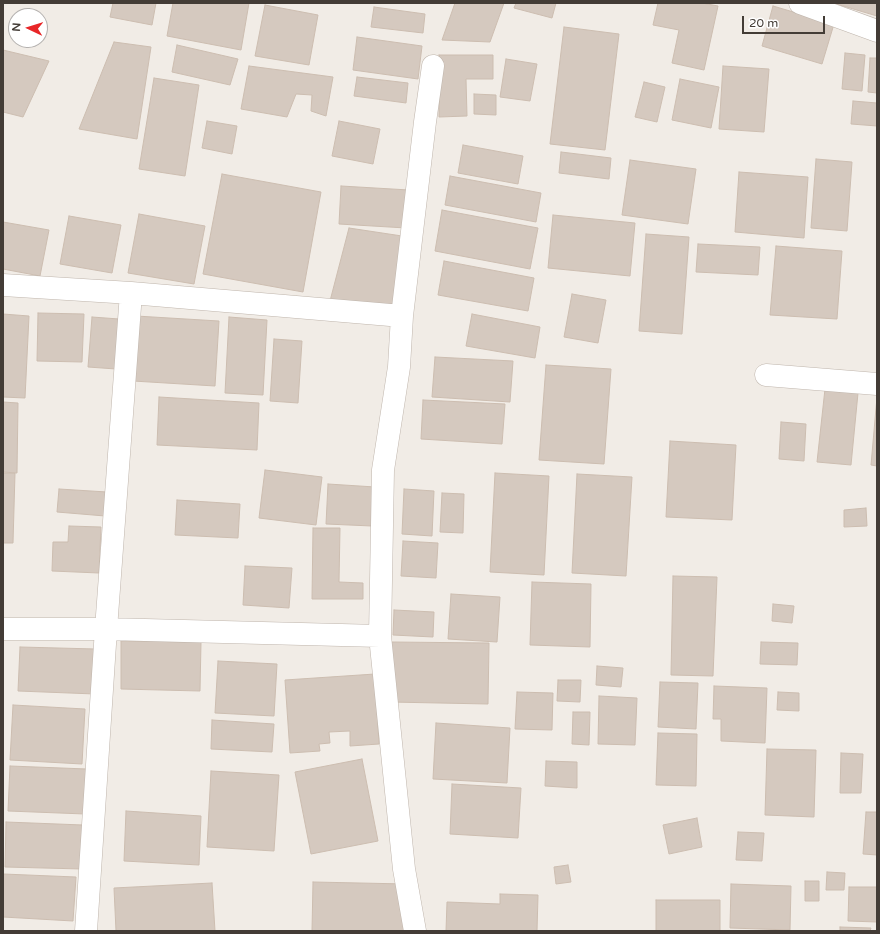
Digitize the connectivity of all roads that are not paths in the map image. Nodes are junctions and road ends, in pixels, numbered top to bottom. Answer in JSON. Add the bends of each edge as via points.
{"nodes":[{"id":1,"x":800,"y":3,"type":"edge"},
{"id":2,"x":877,"y":31,"type":"edge"},
{"id":3,"x":433,"y":66,"type":"dead end"},
{"id":4,"x":3,"y":285,"type":"edge"},
{"id":5,"x":131,"y":293,"type":"junction"},
{"id":6,"x":402,"y":316,"type":"junction"},
{"id":7,"x":766,"y":375,"type":"dead end"},
{"id":8,"x":877,"y":384,"type":"edge"},
{"id":9,"x":3,"y":629,"type":"edge"},
{"id":10,"x":106,"y":629,"type":"junction"},
{"id":11,"x":380,"y":636,"type":"junction"},
{"id":12,"x":86,"y":931,"type":"edge"},
{"id":13,"x":416,"y":931,"type":"edge"}],
"edges":[{"from":1,"to":2,"type":"street"},
{"from":3,"to":6,"type":"street"},
{"from":4,"to":5,"type":"street"},
{"from":5,"to":6,"type":"street"},
{"from":5,"to":10,"type":"street"},
{"from":6,"to":11,"type":"street","via":[[399,367],[383,470]]},
{"from":7,"to":8,"type":"street"},
{"from":9,"to":10,"type":"street"},
{"from":10,"to":11,"type":"street"},
{"from":10,"to":12,"type":"street"},
{"from":11,"to":13,"type":"street","via":[[404,869]]}]}
